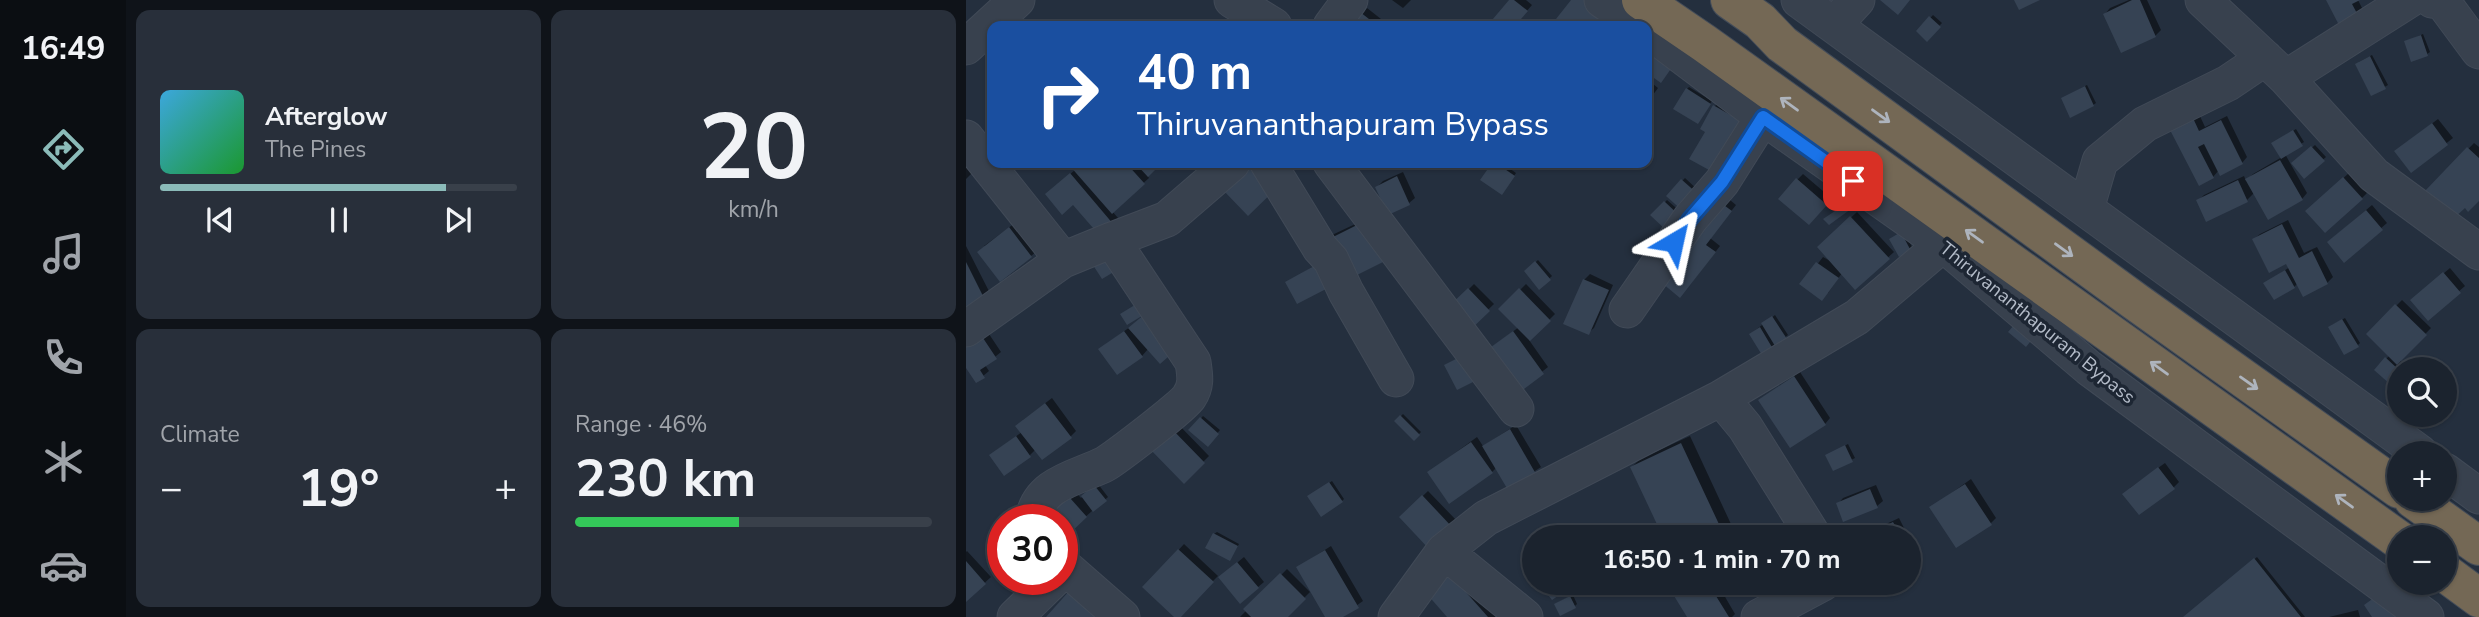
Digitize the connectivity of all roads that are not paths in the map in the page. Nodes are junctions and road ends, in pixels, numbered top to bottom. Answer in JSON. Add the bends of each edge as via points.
{"nodes":[{"id":1,"x":1017,"y":0,"type":"edge"},
{"id":2,"x":1232,"y":0,"type":"edge"},
{"id":3,"x":1350,"y":0,"type":"edge"},
{"id":4,"x":1602,"y":0,"type":"edge"},
{"id":5,"x":1641,"y":0,"type":"edge"},
{"id":6,"x":1730,"y":0,"type":"edge"},
{"id":7,"x":1799,"y":0,"type":"edge"},
{"id":8,"x":1857,"y":0,"type":"edge"},
{"id":9,"x":2203,"y":0,"type":"edge"},
{"id":10,"x":2409,"y":0,"type":"edge"},
{"id":11,"x":2432,"y":0,"type":"edge"},
{"id":12,"x":994,"y":21,"type":"edge"},
{"id":13,"x":1266,"y":21,"type":"edge"},
{"id":14,"x":1335,"y":21,"type":"edge"},
{"id":15,"x":1634,"y":21,"type":"edge"},
{"id":16,"x":1834,"y":25,"type":"junction"},
{"id":17,"x":987,"y":28,"type":"edge"},
{"id":18,"x":1652,"y":34,"type":"edge"},
{"id":19,"x":966,"y":47,"type":"edge"},
{"id":20,"x":2479,"y":51,"type":"edge"},
{"id":21,"x":2276,"y":68,"type":"junction"},
{"id":22,"x":1763,"y":117,"type":"junction"},
{"id":23,"x":966,"y":138,"type":"edge"},
{"id":24,"x":987,"y":165,"type":"edge"},
{"id":25,"x":990,"y":168,"type":"edge"},
{"id":26,"x":1226,"y":168,"type":"edge"},
{"id":27,"x":1271,"y":168,"type":"edge"},
{"id":28,"x":1335,"y":168,"type":"edge"},
{"id":29,"x":2086,"y":209,"type":"junction"},
{"id":30,"x":1112,"y":240,"type":"junction"},
{"id":31,"x":1943,"y":244,"type":"junction"},
{"id":32,"x":2479,"y":252,"type":"edge"},
{"id":33,"x":1063,"y":261,"type":"junction"},
{"id":34,"x":1628,"y":310,"type":"dead end"},
{"id":35,"x":966,"y":329,"type":"edge"},
{"id":36,"x":1396,"y":379,"type":"dead end"},
{"id":37,"x":1721,"y":398,"type":"junction"},
{"id":38,"x":1516,"y":409,"type":"dead end"},
{"id":39,"x":2404,"y":441,"type":"edge"},
{"id":40,"x":2387,"y":480,"type":"edge"},
{"id":41,"x":2457,"y":480,"type":"edge"},
{"id":42,"x":2479,"y":496,"type":"edge"},
{"id":43,"x":1038,"y":504,"type":"edge"},
{"id":44,"x":2430,"y":511,"type":"edge"},
{"id":45,"x":1806,"y":525,"type":"edge"},
{"id":46,"x":2387,"y":531,"type":"edge"},
{"id":47,"x":2479,"y":546,"type":"edge"},
{"id":48,"x":1444,"y":551,"type":"junction"},
{"id":49,"x":2457,"y":582,"type":"edge"},
{"id":50,"x":1078,"y":584,"type":"edge"},
{"id":51,"x":1037,"y":595,"type":"edge"},
{"id":52,"x":1800,"y":595,"type":"edge"},
{"id":53,"x":2479,"y":598,"type":"edge"},
{"id":54,"x":1015,"y":617,"type":"edge"},
{"id":55,"x":1122,"y":617,"type":"edge"},
{"id":56,"x":1396,"y":617,"type":"edge"},
{"id":57,"x":1525,"y":617,"type":"edge"},
{"id":58,"x":1759,"y":617,"type":"edge"},
{"id":59,"x":2426,"y":617,"type":"edge"}],
"edges":[{"from":1,"to":12,"type":"street"},
{"from":2,"to":13,"type":"street"},
{"from":3,"to":14,"type":"street"},
{"from":4,"to":15,"type":"street"},
{"from":46,"to":5,"type":"highway","name":"Thiruvananthapuram Bypass","one_way":true},
{"from":6,"to":40,"type":"highway","one_way":true,"via":[[1782,44]]},
{"from":7,"to":16,"type":"street"},
{"from":8,"to":16,"type":"street"},
{"from":9,"to":21,"type":"street"},
{"from":10,"to":21,"type":"street"},
{"from":11,"to":20,"type":"street","via":[[2442,1]]},
{"from":16,"to":29,"type":"street"},
{"from":17,"to":19,"type":"street"},
{"from":18,"to":22,"type":"street","name":"Thiruvananthapuram Bypass"},
{"from":21,"to":29,"type":"street","via":[[2228,83],[2145,124],[2100,161]]},
{"from":21,"to":32,"type":"street","via":[[2374,175]]},
{"from":22,"to":31,"type":"street","name":"Thiruvananthapuram Bypass"},
{"from":22,"to":34,"type":"street","via":[[1722,182],[1690,219]]},
{"from":23,"to":24,"type":"street"},
{"from":25,"to":33,"type":"street"},
{"from":26,"to":30,"type":"street","via":[[1167,219]]},
{"from":27,"to":36,"type":"street","via":[[1331,260]]},
{"from":28,"to":38,"type":"street"},
{"from":29,"to":39,"type":"street"},
{"from":30,"to":33,"type":"street"},
{"from":30,"to":43,"type":"street","via":[[1193,362],[1196,381],[1188,400],[1107,463],[1055,485]]},
{"from":31,"to":37,"type":"street","via":[[1857,317]]},
{"from":31,"to":59,"type":"street","name":"Thiruvananthapuram Bypass","via":[[2089,368]]},
{"from":33,"to":35,"type":"street"},
{"from":37,"to":45,"type":"street","via":[[1745,427]]},
{"from":37,"to":48,"type":"street","via":[[1486,519]]},
{"from":41,"to":42,"type":"street"},
{"from":44,"to":47,"type":"highway"},
{"from":48,"to":56,"type":"street"},
{"from":48,"to":57,"type":"street"},
{"from":49,"to":53,"type":"highway"},
{"from":50,"to":55,"type":"street"},
{"from":51,"to":54,"type":"street"},
{"from":52,"to":58,"type":"street"}]}
